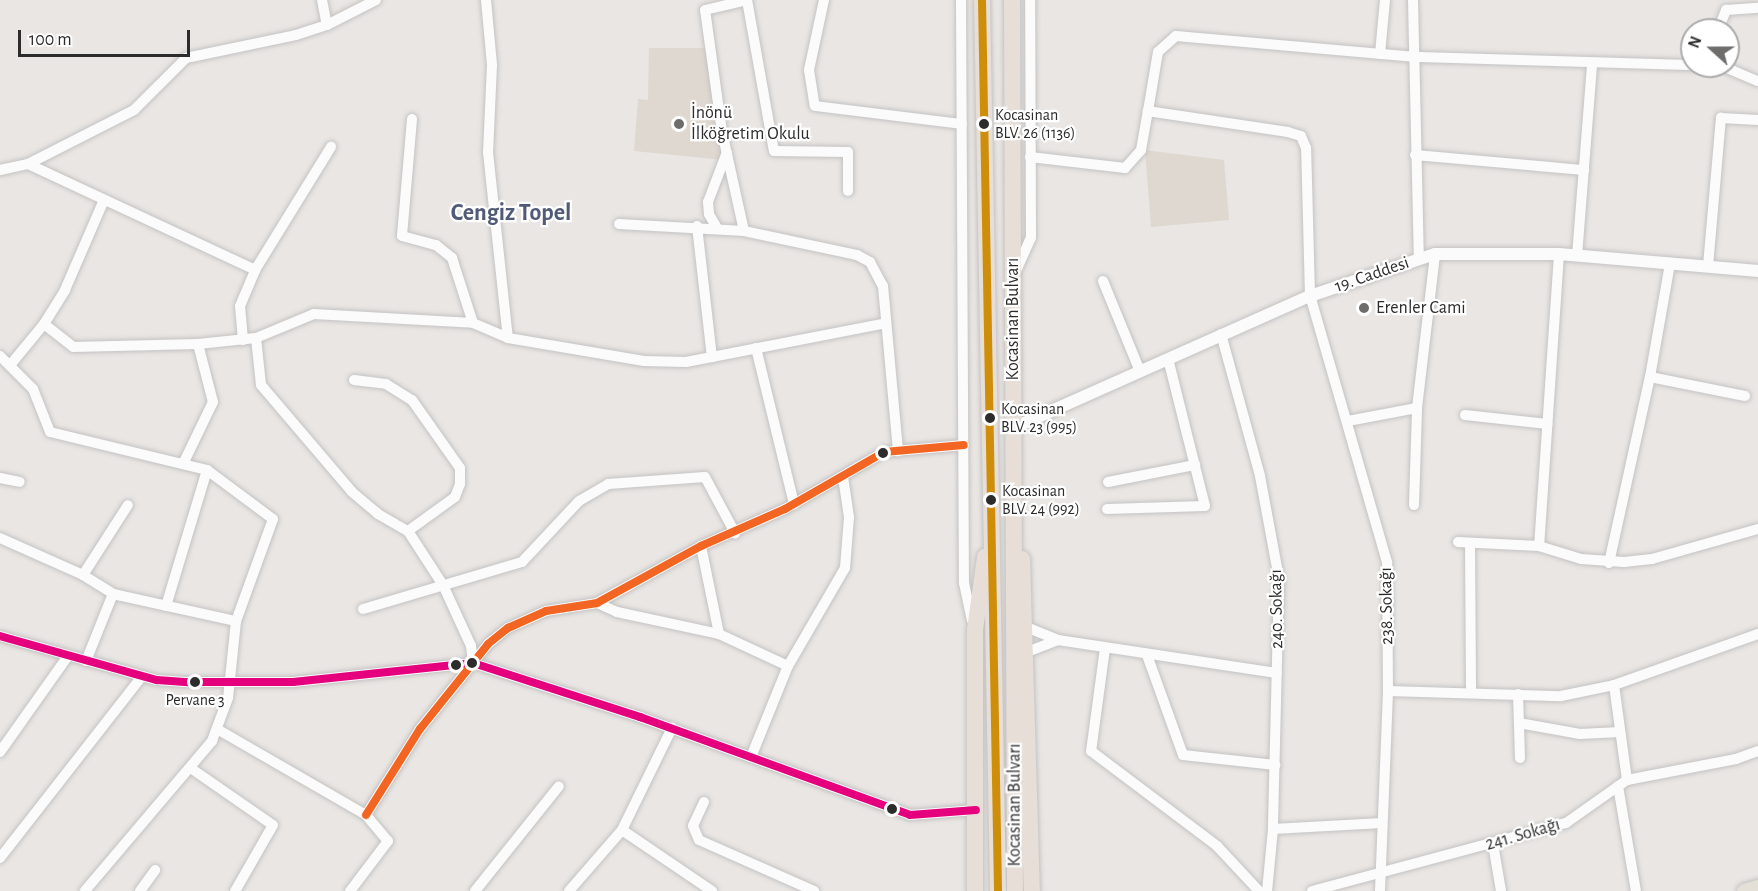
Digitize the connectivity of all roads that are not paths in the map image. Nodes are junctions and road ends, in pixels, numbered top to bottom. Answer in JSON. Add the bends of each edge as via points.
{"nodes":[{"id":1,"x":322,"y":0,"type":"edge"},
{"id":2,"x":376,"y":0,"type":"edge"},
{"id":3,"x":486,"y":0,"type":"edge"},
{"id":4,"x":747,"y":0,"type":"edge"},
{"id":5,"x":824,"y":0,"type":"edge"},
{"id":6,"x":961,"y":0,"type":"edge"},
{"id":7,"x":982,"y":0,"type":"edge"},
{"id":8,"x":1012,"y":0,"type":"edge"},
{"id":9,"x":1030,"y":0,"type":"edge"},
{"id":10,"x":1385,"y":0,"type":"edge"},
{"id":11,"x":1413,"y":0,"type":"edge"},
{"id":12,"x":1758,"y":8,"type":"edge"},
{"id":13,"x":1723,"y":18,"type":"edge"},
{"id":14,"x":327,"y":25,"type":"junction"},
{"id":15,"x":1380,"y":54,"type":"junction"},
{"id":16,"x":1416,"y":57,"type":"junction"},
{"id":17,"x":1592,"y":65,"type":"junction"},
{"id":18,"x":1680,"y":65,"type":"edge"},
{"id":19,"x":1740,"y":74,"type":"edge"},
{"id":20,"x":1758,"y":81,"type":"edge"},
{"id":21,"x":1148,"y":111,"type":"junction"},
{"id":22,"x":412,"y":119,"type":"dead end"},
{"id":23,"x":1758,"y":120,"type":"edge"},
{"id":24,"x":962,"y":124,"type":"junction"},
{"id":25,"x":331,"y":147,"type":"dead end"},
{"id":26,"x":727,"y":152,"type":"junction"},
{"id":27,"x":1414,"y":155,"type":"junction"},
{"id":28,"x":1030,"y":157,"type":"junction"},
{"id":29,"x":28,"y":164,"type":"junction"},
{"id":30,"x":0,"y":170,"type":"edge"},
{"id":31,"x":1584,"y":170,"type":"junction"},
{"id":32,"x":848,"y":191,"type":"dead end"},
{"id":33,"x":104,"y":200,"type":"junction"},
{"id":34,"x":619,"y":224,"type":"dead end"},
{"id":35,"x":697,"y":226,"type":"junction"},
{"id":36,"x":717,"y":228,"type":"junction"},
{"id":37,"x":744,"y":231,"type":"junction"},
{"id":38,"x":1435,"y":254,"type":"junction"},
{"id":39,"x":1559,"y":254,"type":"junction"},
{"id":40,"x":1577,"y":256,"type":"junction"},
{"id":41,"x":1419,"y":258,"type":"junction"},
{"id":42,"x":1670,"y":263,"type":"junction"},
{"id":43,"x":1708,"y":266,"type":"junction"},
{"id":44,"x":255,"y":270,"type":"junction"},
{"id":45,"x":1758,"y":271,"type":"edge"},
{"id":46,"x":1013,"y":277,"type":"junction"},
{"id":47,"x":1103,"y":281,"type":"dead end"},
{"id":48,"x":1310,"y":296,"type":"junction"},
{"id":49,"x":472,"y":323,"type":"junction"},
{"id":50,"x":886,"y":323,"type":"junction"},
{"id":51,"x":44,"y":324,"type":"junction"},
{"id":52,"x":1221,"y":334,"type":"junction"},
{"id":53,"x":256,"y":338,"type":"junction"},
{"id":54,"x":508,"y":338,"type":"junction"},
{"id":55,"x":243,"y":340,"type":"junction"},
{"id":56,"x":198,"y":344,"type":"junction"},
{"id":57,"x":756,"y":348,"type":"junction"},
{"id":58,"x":0,"y":357,"type":"edge"},
{"id":59,"x":712,"y":357,"type":"junction"},
{"id":60,"x":1168,"y":358,"type":"junction"},
{"id":61,"x":10,"y":364,"type":"junction"},
{"id":62,"x":1140,"y":371,"type":"junction"},
{"id":63,"x":1650,"y":377,"type":"junction"},
{"id":64,"x":354,"y":380,"type":"dead end"},
{"id":65,"x":1744,"y":396,"type":"dead end"},
{"id":66,"x":1417,"y":408,"type":"junction"},
{"id":67,"x":1465,"y":415,"type":"dead end"},
{"id":68,"x":1348,"y":421,"type":"junction"},
{"id":69,"x":1548,"y":424,"type":"junction"},
{"id":70,"x":1013,"y":428,"type":"junction"},
{"id":71,"x":964,"y":445,"type":"junction"},
{"id":72,"x":898,"y":451,"type":"junction"},
{"id":73,"x":183,"y":464,"type":"junction"},
{"id":74,"x":1195,"y":465,"type":"junction"},
{"id":75,"x":207,"y":470,"type":"junction"},
{"id":76,"x":843,"y":477,"type":"junction"},
{"id":77,"x":0,"y":478,"type":"edge"},
{"id":78,"x":20,"y":482,"type":"dead end"},
{"id":79,"x":1108,"y":482,"type":"dead end"},
{"id":80,"x":992,"y":503,"type":"junction"},
{"id":81,"x":794,"y":504,"type":"junction"},
{"id":82,"x":129,"y":505,"type":"dead end"},
{"id":83,"x":1013,"y":505,"type":"junction"},
{"id":84,"x":1414,"y":505,"type":"dead end"},
{"id":85,"x":1107,"y":509,"type":"dead end"},
{"id":86,"x":1758,"y":529,"type":"edge"},
{"id":87,"x":408,"y":531,"type":"junction"},
{"id":88,"x":735,"y":533,"type":"junction"},
{"id":89,"x":0,"y":538,"type":"edge"},
{"id":90,"x":1458,"y":542,"type":"dead end"},
{"id":91,"x":1470,"y":543,"type":"junction"},
{"id":92,"x":701,"y":546,"type":"junction"},
{"id":93,"x":1539,"y":546,"type":"junction"},
{"id":94,"x":1609,"y":563,"type":"junction"},
{"id":95,"x":83,"y":574,"type":"junction"},
{"id":96,"x":443,"y":585,"type":"junction"},
{"id":97,"x":113,"y":594,"type":"junction"},
{"id":98,"x":597,"y":603,"type":"junction"},
{"id":99,"x":166,"y":606,"type":"junction"},
{"id":100,"x":363,"y":609,"type":"dead end"},
{"id":101,"x":236,"y":621,"type":"junction"},
{"id":102,"x":1026,"y":627,"type":"junction"},
{"id":103,"x":975,"y":630,"type":"junction"},
{"id":104,"x":719,"y":634,"type":"junction"},
{"id":105,"x":1758,"y":634,"type":"edge"},
{"id":106,"x":2,"y":640,"type":"edge"},
{"id":107,"x":1058,"y":640,"type":"junction"},
{"id":108,"x":1105,"y":648,"type":"junction"},
{"id":109,"x":1027,"y":652,"type":"junction"},
{"id":110,"x":1147,"y":655,"type":"junction"},
{"id":111,"x":68,"y":656,"type":"junction"},
{"id":112,"x":86,"y":661,"type":"junction"},
{"id":113,"x":473,"y":663,"type":"junction"},
{"id":114,"x":788,"y":666,"type":"junction"},
{"id":115,"x":1277,"y":673,"type":"junction"},
{"id":116,"x":142,"y":676,"type":"junction"},
{"id":117,"x":230,"y":683,"type":"junction"},
{"id":118,"x":1614,"y":685,"type":"junction"},
{"id":119,"x":1388,"y":691,"type":"junction"},
{"id":120,"x":1471,"y":691,"type":"junction"},
{"id":121,"x":1518,"y":694,"type":"junction"},
{"id":122,"x":1519,"y":723,"type":"junction"},
{"id":123,"x":672,"y":728,"type":"junction"},
{"id":124,"x":217,"y":729,"type":"junction"},
{"id":125,"x":1620,"y":732,"type":"junction"},
{"id":126,"x":1758,"y":751,"type":"edge"},
{"id":127,"x":0,"y":752,"type":"edge"},
{"id":128,"x":751,"y":757,"type":"junction"},
{"id":129,"x":1520,"y":758,"type":"dead end"},
{"id":130,"x":1275,"y":765,"type":"junction"},
{"id":131,"x":192,"y":769,"type":"junction"},
{"id":132,"x":1623,"y":783,"type":"junction"},
{"id":133,"x":559,"y":786,"type":"dead end"},
{"id":134,"x":704,"y":802,"type":"dead end"},
{"id":135,"x":976,"y":810,"type":"junction"},
{"id":136,"x":366,"y":815,"type":"junction"},
{"id":137,"x":1382,"y":823,"type":"junction"},
{"id":138,"x":1273,"y":829,"type":"junction"},
{"id":139,"x":622,"y":830,"type":"junction"},
{"id":140,"x":1493,"y":844,"type":"junction"},
{"id":141,"x":0,"y":858,"type":"edge"},
{"id":142,"x":155,"y":870,"type":"dead end"},
{"id":143,"x":1380,"y":876,"type":"junction"},
{"id":144,"x":1758,"y":887,"type":"edge"},
{"id":145,"x":807,"y":889,"type":"edge"},
{"id":146,"x":976,"y":889,"type":"edge"},
{"id":147,"x":85,"y":891,"type":"edge"},
{"id":148,"x":140,"y":891,"type":"edge"},
{"id":149,"x":235,"y":891,"type":"edge"},
{"id":150,"x":350,"y":891,"type":"edge"},
{"id":151,"x":475,"y":891,"type":"edge"},
{"id":152,"x":569,"y":891,"type":"edge"},
{"id":153,"x":712,"y":891,"type":"edge"},
{"id":154,"x":998,"y":891,"type":"edge"},
{"id":155,"x":1016,"y":891,"type":"edge"},
{"id":156,"x":1032,"y":891,"type":"edge"},
{"id":157,"x":1259,"y":891,"type":"edge"},
{"id":158,"x":1267,"y":891,"type":"edge"},
{"id":159,"x":1312,"y":891,"type":"edge"},
{"id":160,"x":1380,"y":891,"type":"edge"},
{"id":161,"x":1501,"y":891,"type":"edge"},
{"id":162,"x":1636,"y":891,"type":"edge"},
{"id":163,"x":1744,"y":891,"type":"edge"}],
"edges":[{"from":1,"to":14,"type":"street"},
{"from":2,"to":14,"type":"street"},
{"from":3,"to":54,"type":"street","via":[[492,65],[488,152]]},
{"from":4,"to":26,"type":"street","via":[[705,10]]},
{"from":4,"to":32,"type":"street","via":[[774,151],[848,152]]},
{"from":5,"to":24,"type":"street","via":[[809,70],[815,106]]},
{"from":6,"to":24,"type":"street"},
{"from":7,"to":80,"type":"highway","name":"Kocasinan Bulvarı"},
{"from":8,"to":46,"type":"highway","name":"Kocasinan Bulvarı"},
{"from":9,"to":28,"type":"street"},
{"from":10,"to":15,"type":"street"},
{"from":11,"to":16,"type":"street"},
{"from":12,"to":13,"type":"street","via":[[1726,10]]},
{"from":14,"to":29,"type":"street","via":[[264,44],[186,58],[134,110]]},
{"from":15,"to":16,"type":"street"},
{"from":15,"to":21,"type":"street","via":[[1176,36],[1158,52]]},
{"from":16,"to":17,"type":"street"},
{"from":16,"to":27,"type":"street"},
{"from":17,"to":18,"type":"street"},
{"from":17,"to":31,"type":"street"},
{"from":19,"to":20,"type":"street"},
{"from":21,"to":28,"type":"street","via":[[1141,150],[1125,168]]},
{"from":21,"to":48,"type":"street","name":"238. Sokağı","via":[[1301,136],[1308,176]]},
{"from":22,"to":49,"type":"street","via":[[402,236],[436,245],[452,258]]},
{"from":23,"to":43,"type":"street","via":[[1721,118]]},
{"from":24,"to":71,"type":"street"},
{"from":25,"to":44,"type":"street"},
{"from":26,"to":36,"type":"street","via":[[708,202]]},
{"from":26,"to":37,"type":"street"},
{"from":27,"to":31,"type":"street"},
{"from":27,"to":41,"type":"street"},
{"from":28,"to":46,"type":"street","via":[[1031,238]]},
{"from":29,"to":30,"type":"street"},
{"from":29,"to":33,"type":"street"},
{"from":31,"to":40,"type":"street"},
{"from":33,"to":44,"type":"street"},
{"from":33,"to":51,"type":"street","via":[[75,272]]},
{"from":34,"to":35,"type":"street"},
{"from":35,"to":36,"type":"street"},
{"from":35,"to":59,"type":"street"},
{"from":36,"to":37,"type":"street"},
{"from":37,"to":50,"type":"street","via":[[857,255],[870,262],[882,279]]},
{"from":38,"to":39,"type":"street","name":"19. Caddesi"},
{"from":38,"to":41,"type":"street","name":"19. Caddesi"},
{"from":38,"to":66,"type":"street"},
{"from":39,"to":40,"type":"street","name":"19. Caddesi"},
{"from":39,"to":69,"type":"street"},
{"from":40,"to":42,"type":"street","name":"19. Caddesi"},
{"from":41,"to":48,"type":"street","name":"19. Caddesi"},
{"from":42,"to":43,"type":"street","name":"19. Caddesi"},
{"from":42,"to":63,"type":"street"},
{"from":43,"to":45,"type":"street","name":"19. Caddesi"},
{"from":44,"to":55,"type":"street","via":[[240,306]]},
{"from":46,"to":70,"type":"highway","name":"Kocasinan Bulvarı"},
{"from":47,"to":62,"type":"street"},
{"from":48,"to":52,"type":"street","name":"19. Caddesi"},
{"from":48,"to":68,"type":"street","name":"238. Sokağı"},
{"from":49,"to":53,"type":"street","via":[[314,314]]},
{"from":49,"to":54,"type":"street"},
{"from":50,"to":57,"type":"street"},
{"from":50,"to":72,"type":"street"},
{"from":51,"to":56,"type":"street","via":[[73,347]]},
{"from":51,"to":61,"type":"street"},
{"from":52,"to":60,"type":"street","name":"19. Caddesi"},
{"from":52,"to":115,"type":"street","name":"240. Sokağı","via":[[1257,466],[1279,579]]},
{"from":53,"to":55,"type":"street"},
{"from":53,"to":87,"type":"street","via":[[261,385],[352,492],[378,514]]},
{"from":54,"to":59,"type":"street","via":[[644,361],[686,362]]},
{"from":55,"to":56,"type":"street"},
{"from":56,"to":73,"type":"street","via":[[213,402]]},
{"from":57,"to":59,"type":"street"},
{"from":57,"to":81,"type":"street"},
{"from":58,"to":61,"type":"street"},
{"from":60,"to":62,"type":"street","name":"19. Caddesi"},
{"from":60,"to":74,"type":"street"},
{"from":61,"to":73,"type":"street","via":[[39,399],[50,432]]},
{"from":62,"to":70,"type":"street","name":"19. Caddesi"},
{"from":63,"to":65,"type":"street"},
{"from":63,"to":94,"type":"street"},
{"from":64,"to":87,"type":"street","via":[[386,384],[405,394],[460,468],[455,497]]},
{"from":66,"to":68,"type":"street"},
{"from":66,"to":84,"type":"street"},
{"from":67,"to":69,"type":"street"},
{"from":68,"to":119,"type":"street","name":"238. Sokağı","via":[[1387,562]]},
{"from":69,"to":93,"type":"street"},
{"from":70,"to":83,"type":"highway","name":"Kocasinan Bulvarı"},
{"from":71,"to":72,"type":"street"},
{"from":71,"to":103,"type":"street","via":[[964,583]]},
{"from":72,"to":76,"type":"street","via":[[884,452]]},
{"from":73,"to":75,"type":"street"},
{"from":74,"to":79,"type":"street"},
{"from":74,"to":85,"type":"street","via":[[1205,506]]},
{"from":75,"to":99,"type":"street"},
{"from":75,"to":101,"type":"street","via":[[273,519]]},
{"from":76,"to":81,"type":"street"},
{"from":76,"to":114,"type":"street","via":[[849,517],[845,568]]},
{"from":77,"to":78,"type":"street"},
{"from":80,"to":103,"type":"highway"},
{"from":80,"to":154,"type":"highway","name":"Kocasinan Bulvarı"},
{"from":81,"to":88,"type":"street"},
{"from":82,"to":95,"type":"street"},
{"from":83,"to":102,"type":"highway","via":[[1025,581]]},
{"from":83,"to":155,"type":"highway","name":"Kocasinan Bulvarı"},
{"from":86,"to":94,"type":"street","via":[[1652,559]]},
{"from":87,"to":96,"type":"street"},
{"from":88,"to":92,"type":"street"},
{"from":88,"to":96,"type":"street","via":[[705,477],[608,484],[579,501],[522,562]]},
{"from":89,"to":95,"type":"street"},
{"from":90,"to":91,"type":"street"},
{"from":91,"to":93,"type":"street"},
{"from":91,"to":120,"type":"street"},
{"from":92,"to":98,"type":"street"},
{"from":92,"to":104,"type":"street"},
{"from":93,"to":94,"type":"street"},
{"from":95,"to":97,"type":"street"},
{"from":96,"to":100,"type":"street"},
{"from":96,"to":113,"type":"street","via":[[471,646]]},
{"from":97,"to":99,"type":"street"},
{"from":97,"to":112,"type":"street"},
{"from":98,"to":104,"type":"street","via":[[617,612]]},
{"from":98,"to":113,"type":"street","via":[[546,611],[519,621],[497,636]]},
{"from":99,"to":101,"type":"street"},
{"from":101,"to":117,"type":"street"},
{"from":102,"to":107,"type":"street"},
{"from":102,"to":109,"type":"highway"},
{"from":103,"to":135,"type":"highway"},
{"from":104,"to":114,"type":"street"},
{"from":105,"to":118,"type":"street"},
{"from":106,"to":111,"type":"street"},
{"from":107,"to":108,"type":"street"},
{"from":107,"to":109,"type":"street"},
{"from":108,"to":110,"type":"street"},
{"from":108,"to":157,"type":"street","via":[[1091,751],[1216,846]]},
{"from":109,"to":156,"type":"highway"},
{"from":110,"to":115,"type":"street"},
{"from":110,"to":130,"type":"street","via":[[1183,755]]},
{"from":111,"to":112,"type":"street"},
{"from":111,"to":127,"type":"street"},
{"from":112,"to":116,"type":"street"},
{"from":113,"to":117,"type":"street","via":[[335,679]]},
{"from":113,"to":123,"type":"street"},
{"from":113,"to":136,"type":"street","via":[[420,729]]},
{"from":114,"to":128,"type":"street"},
{"from":115,"to":130,"type":"street","name":"240. Sokağı"},
{"from":116,"to":117,"type":"street"},
{"from":116,"to":141,"type":"street"},
{"from":117,"to":124,"type":"street"},
{"from":118,"to":121,"type":"street","via":[[1561,696]]},
{"from":118,"to":125,"type":"street"},
{"from":119,"to":120,"type":"street"},
{"from":119,"to":137,"type":"street","name":"238. Sokağı"},
{"from":120,"to":121,"type":"street"},
{"from":121,"to":122,"type":"street"},
{"from":122,"to":125,"type":"street","via":[[1580,734]]},
{"from":122,"to":129,"type":"street"},
{"from":123,"to":128,"type":"street"},
{"from":123,"to":139,"type":"street"},
{"from":124,"to":131,"type":"street"},
{"from":124,"to":136,"type":"street"},
{"from":125,"to":132,"type":"street"},
{"from":126,"to":132,"type":"street","name":"241. Sokağı"},
{"from":128,"to":135,"type":"street","via":[[910,815]]},
{"from":130,"to":138,"type":"street","name":"240. Sokağı"},
{"from":131,"to":147,"type":"street","via":[[166,792]]},
{"from":131,"to":149,"type":"street","via":[[273,825]]},
{"from":132,"to":140,"type":"street","name":"241. Sokağı","via":[[1566,823]]},
{"from":132,"to":162,"type":"street"},
{"from":133,"to":151,"type":"street"},
{"from":134,"to":145,"type":"street","via":[[693,826],[699,840]]},
{"from":135,"to":146,"type":"highway"},
{"from":136,"to":150,"type":"street","via":[[388,842]]},
{"from":137,"to":138,"type":"street"},
{"from":137,"to":143,"type":"street","name":"238. Sokağı"},
{"from":138,"to":158,"type":"street","name":"240. Sokağı"},
{"from":139,"to":152,"type":"street"},
{"from":139,"to":153,"type":"street"},
{"from":140,"to":143,"type":"street","name":"241. Sokağı"},
{"from":140,"to":161,"type":"street"},
{"from":142,"to":148,"type":"street"},
{"from":143,"to":159,"type":"street","name":"241. Sokağı"},
{"from":143,"to":160,"type":"street","name":"238. Sokağı"},
{"from":144,"to":163,"type":"main road"}]}
